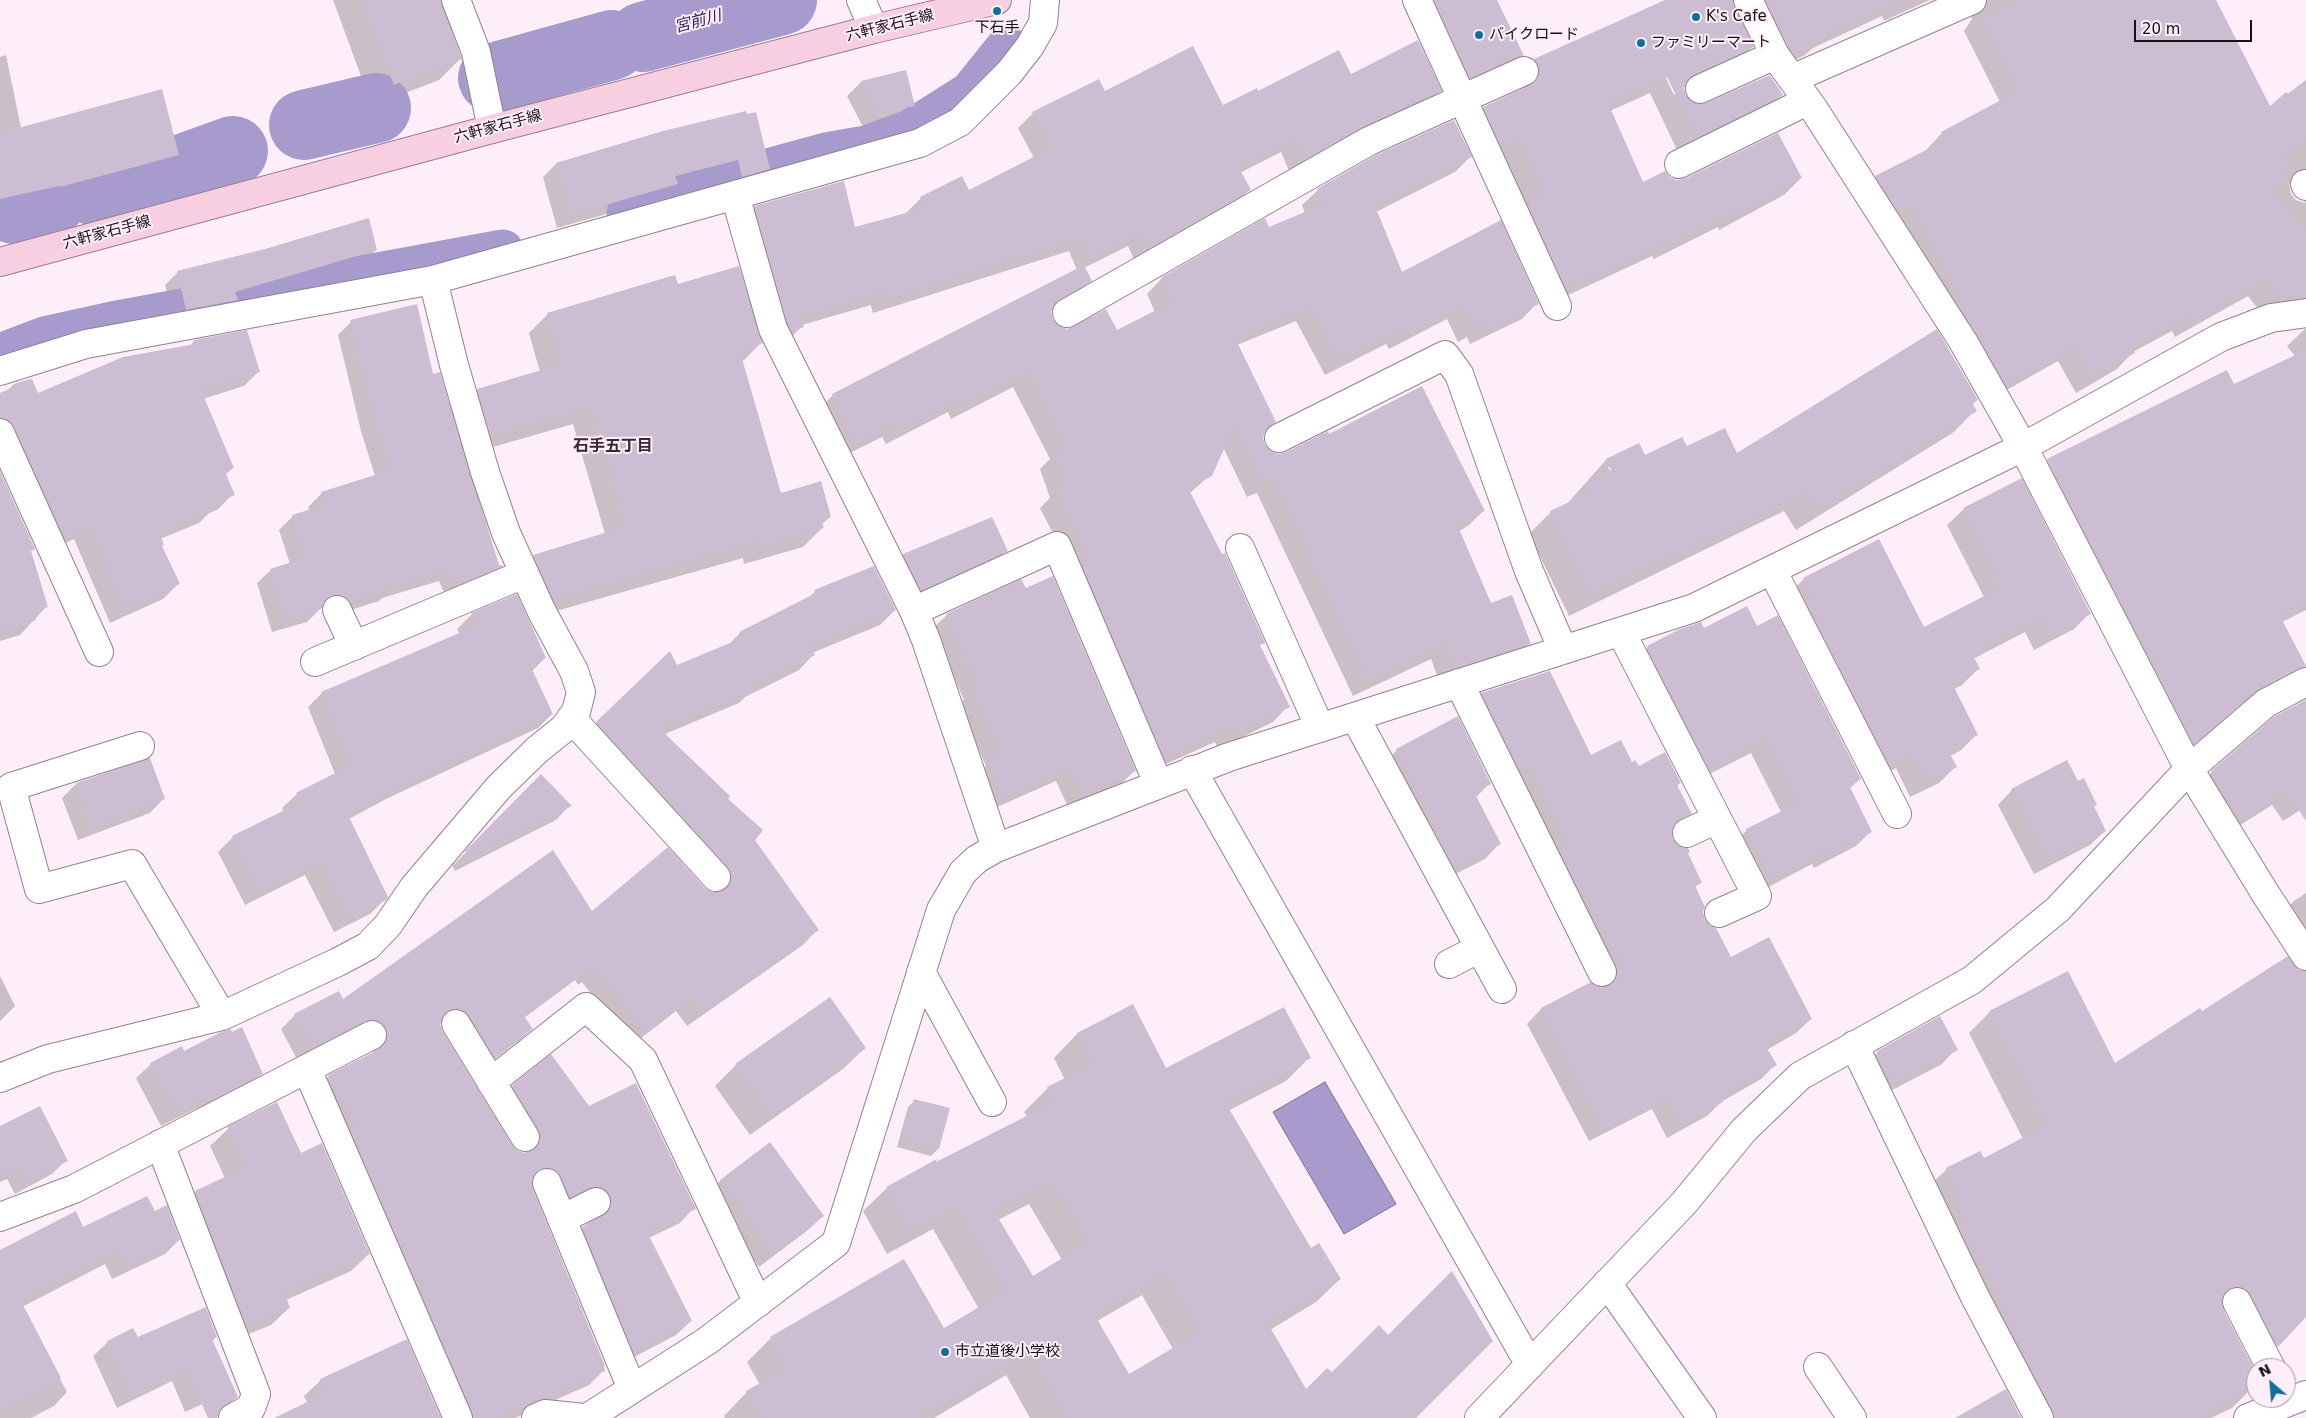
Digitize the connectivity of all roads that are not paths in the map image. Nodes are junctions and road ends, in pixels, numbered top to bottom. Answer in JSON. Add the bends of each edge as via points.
{"nodes":[{"id":1,"x":456,"y":0,"type":"edge"},
{"id":2,"x":861,"y":0,"type":"edge"},
{"id":3,"x":997,"y":0,"type":"edge"},
{"id":4,"x":1045,"y":0,"type":"edge"},
{"id":5,"x":1416,"y":0,"type":"edge"},
{"id":6,"x":1748,"y":0,"type":"edge"},
{"id":7,"x":1972,"y":0,"type":"edge"},
{"id":8,"x":874,"y":29,"type":"junction"},
{"id":9,"x":1775,"y":55,"type":"junction"},
{"id":10,"x":1524,"y":71,"type":"dead end"},
{"id":11,"x":1700,"y":90,"type":"dead end"},
{"id":12,"x":1800,"y":90,"type":"junction"},
{"id":13,"x":1462,"y":97,"type":"junction"},
{"id":14,"x":492,"y":129,"type":"junction"},
{"id":15,"x":1680,"y":164,"type":"dead end"},
{"id":16,"x":735,"y":195,"type":"junction"},
{"id":17,"x":0,"y":262,"type":"edge"},
{"id":18,"x":433,"y":280,"type":"junction"},
{"id":19,"x":1558,"y":306,"type":"dead end"},
{"id":20,"x":1067,"y":313,"type":"dead end"},
{"id":21,"x":2306,"y":313,"type":"edge"},
{"id":22,"x":0,"y":371,"type":"edge"},
{"id":23,"x":0,"y":433,"type":"edge"},
{"id":24,"x":1279,"y":438,"type":"dead end"},
{"id":25,"x":2023,"y":447,"type":"junction"},
{"id":26,"x":1240,"y":548,"type":"dead end"},
{"id":27,"x":1772,"y":570,"type":"junction"},
{"id":28,"x":524,"y":574,"type":"junction"},
{"id":29,"x":337,"y":610,"type":"dead end"},
{"id":30,"x":914,"y":611,"type":"junction"},
{"id":31,"x":1621,"y":632,"type":"junction"},
{"id":32,"x":354,"y":646,"type":"junction"},
{"id":33,"x":1563,"y":650,"type":"junction"},
{"id":34,"x":99,"y":652,"type":"dead end"},
{"id":35,"x":315,"y":662,"type":"dead end"},
{"id":36,"x":2306,"y":682,"type":"edge"},
{"id":37,"x":1459,"y":683,"type":"junction"},
{"id":38,"x":1355,"y":716,"type":"junction"},
{"id":39,"x":571,"y":718,"type":"junction"},
{"id":40,"x":1320,"y":728,"type":"junction"},
{"id":41,"x":140,"y":746,"type":"dead end"},
{"id":42,"x":2189,"y":769,"type":"junction"},
{"id":43,"x":1192,"y":770,"type":"junction"},
{"id":44,"x":1158,"y":783,"type":"junction"},
{"id":45,"x":1897,"y":814,"type":"dead end"},
{"id":46,"x":1716,"y":819,"type":"junction"},
{"id":47,"x":1687,"y":833,"type":"dead end"},
{"id":48,"x":996,"y":848,"type":"junction"},
{"id":49,"x":716,"y":877,"type":"dead end"},
{"id":50,"x":1719,"y":914,"type":"dead end"},
{"id":51,"x":1480,"y":948,"type":"junction"},
{"id":52,"x":2306,"y":956,"type":"edge"},
{"id":53,"x":1449,"y":964,"type":"dead end"},
{"id":54,"x":921,"y":972,"type":"junction"},
{"id":55,"x":1602,"y":972,"type":"dead end"},
{"id":56,"x":1502,"y":989,"type":"dead end"},
{"id":57,"x":222,"y":1016,"type":"junction"},
{"id":58,"x":456,"y":1024,"type":"dead end"},
{"id":59,"x":372,"y":1035,"type":"dead end"},
{"id":60,"x":1854,"y":1045,"type":"junction"},
{"id":61,"x":307,"y":1069,"type":"junction"},
{"id":62,"x":0,"y":1078,"type":"edge"},
{"id":63,"x":491,"y":1082,"type":"junction"},
{"id":64,"x":992,"y":1102,"type":"dead end"},
{"id":65,"x":525,"y":1137,"type":"dead end"},
{"id":66,"x":160,"y":1144,"type":"junction"},
{"id":67,"x":546,"y":1183,"type":"dead end"},
{"id":68,"x":596,"y":1202,"type":"dead end"},
{"id":69,"x":0,"y":1217,"type":"edge"},
{"id":70,"x":562,"y":1219,"type":"junction"},
{"id":71,"x":1607,"y":1284,"type":"junction"},
{"id":72,"x":758,"y":1302,"type":"junction"},
{"id":73,"x":2237,"y":1302,"type":"dead end"},
{"id":74,"x":2266,"y":1358,"type":"edge"},
{"id":75,"x":1530,"y":1365,"type":"junction"},
{"id":76,"x":1818,"y":1367,"type":"dead end"},
{"id":77,"x":632,"y":1389,"type":"junction"},
{"id":78,"x":2270,"y":1408,"type":"edge"},
{"id":79,"x":233,"y":1418,"type":"edge"},
{"id":80,"x":458,"y":1418,"type":"edge"},
{"id":81,"x":536,"y":1418,"type":"edge"},
{"id":82,"x":586,"y":1418,"type":"edge"},
{"id":83,"x":1479,"y":1418,"type":"edge"},
{"id":84,"x":1702,"y":1418,"type":"edge"},
{"id":85,"x":1852,"y":1418,"type":"edge"},
{"id":86,"x":2039,"y":1418,"type":"edge"},
{"id":87,"x":2248,"y":1418,"type":"edge"}],
"edges":[{"from":1,"to":14,"type":"street","via":[[476,52]]},
{"from":2,"to":8,"type":"street"},
{"from":3,"to":8,"type":"main road","name":"六軒家石手線"},
{"from":4,"to":16,"type":"street","via":[[1043,23],[1030,46],[1009,73],[960,122],[920,143]]},
{"from":5,"to":13,"type":"street"},
{"from":6,"to":9,"type":"street"},
{"from":7,"to":12,"type":"street"},
{"from":8,"to":14,"type":"main road","name":"六軒家石手線"},
{"from":9,"to":11,"type":"street"},
{"from":9,"to":12,"type":"street"},
{"from":10,"to":13,"type":"street"},
{"from":12,"to":15,"type":"street"},
{"from":12,"to":25,"type":"street","via":[[1964,343]]},
{"from":13,"to":19,"type":"street"},
{"from":13,"to":20,"type":"street","via":[[1369,141]]},
{"from":14,"to":17,"type":"main road","name":"六軒家石手線"},
{"from":16,"to":18,"type":"street"},
{"from":16,"to":30,"type":"street","via":[[773,329]]},
{"from":18,"to":22,"type":"street","via":[[86,344]]},
{"from":18,"to":28,"type":"street","via":[[485,472]]},
{"from":21,"to":25,"type":"street","via":[[2271,318],[2221,336]]},
{"from":23,"to":34,"type":"street"},
{"from":24,"to":33,"type":"street","via":[[1445,355],[1459,374],[1529,571]]},
{"from":25,"to":27,"type":"street"},
{"from":25,"to":42,"type":"street"},
{"from":26,"to":40,"type":"street"},
{"from":27,"to":31,"type":"street","via":[[1694,608]]},
{"from":27,"to":45,"type":"street"},
{"from":28,"to":32,"type":"street"},
{"from":28,"to":39,"type":"street","via":[[582,692]]},
{"from":29,"to":32,"type":"street"},
{"from":30,"to":44,"type":"street","via":[[1057,546]]},
{"from":30,"to":48,"type":"street"},
{"from":31,"to":33,"type":"street"},
{"from":31,"to":46,"type":"street"},
{"from":32,"to":35,"type":"street"},
{"from":33,"to":37,"type":"street"},
{"from":36,"to":42,"type":"street","via":[[2266,703]]},
{"from":37,"to":38,"type":"street"},
{"from":37,"to":55,"type":"street"},
{"from":38,"to":40,"type":"street"},
{"from":38,"to":51,"type":"street"},
{"from":39,"to":49,"type":"street"},
{"from":39,"to":57,"type":"street","via":[[563,730],[499,787],[368,946]]},
{"from":40,"to":43,"type":"street"},
{"from":41,"to":57,"type":"street","via":[[11,787],[39,889],[132,864]]},
{"from":42,"to":52,"type":"street"},
{"from":42,"to":60,"type":"street","via":[[2058,909],[1972,980]]},
{"from":43,"to":44,"type":"street"},
{"from":43,"to":75,"type":"street"},
{"from":44,"to":48,"type":"street"},
{"from":46,"to":47,"type":"street"},
{"from":46,"to":50,"type":"street","via":[[1757,896]]},
{"from":48,"to":54,"type":"street","via":[[963,872],[951,890],[941,910]]},
{"from":51,"to":53,"type":"street"},
{"from":51,"to":56,"type":"street"},
{"from":54,"to":64,"type":"street"},
{"from":54,"to":72,"type":"street","via":[[836,1243]]},
{"from":57,"to":62,"type":"street","via":[[48,1059]]},
{"from":58,"to":63,"type":"street"},
{"from":59,"to":61,"type":"street"},
{"from":60,"to":71,"type":"street","via":[[1800,1076],[1744,1130],[1684,1204]]},
{"from":60,"to":86,"type":"street","via":[[1975,1297]]},
{"from":61,"to":66,"type":"street"},
{"from":61,"to":80,"type":"street"},
{"from":63,"to":65,"type":"street"},
{"from":63,"to":72,"type":"street","via":[[586,1007],[643,1060]]},
{"from":66,"to":69,"type":"street","via":[[74,1189]]},
{"from":66,"to":79,"type":"street","via":[[256,1394],[251,1408]]},
{"from":67,"to":70,"type":"street"},
{"from":68,"to":70,"type":"street"},
{"from":70,"to":77,"type":"street"},
{"from":71,"to":75,"type":"street"},
{"from":71,"to":84,"type":"street"},
{"from":72,"to":77,"type":"street","via":[[708,1341]]},
{"from":73,"to":74,"type":"street"},
{"from":75,"to":83,"type":"street"},
{"from":76,"to":85,"type":"street"},
{"from":77,"to":82,"type":"street"},
{"from":78,"to":87,"type":"street"},
{"from":81,"to":82,"type":"street","via":[[545,1414]]}]}
